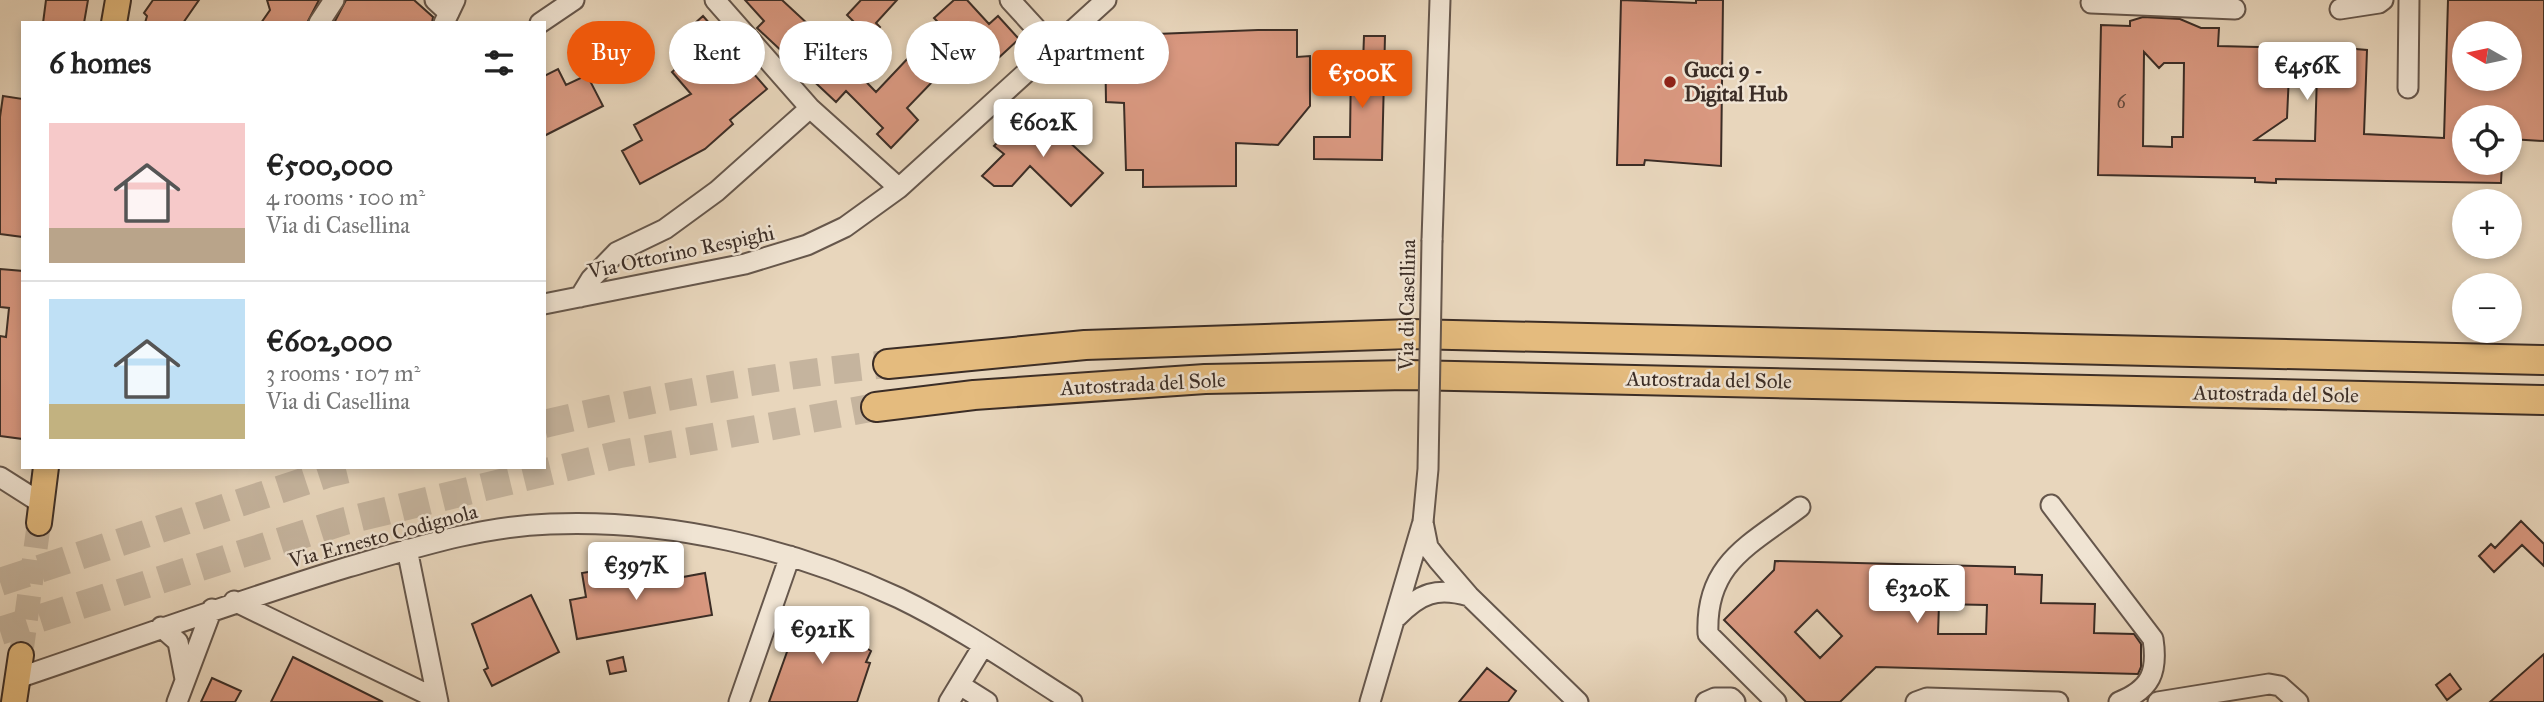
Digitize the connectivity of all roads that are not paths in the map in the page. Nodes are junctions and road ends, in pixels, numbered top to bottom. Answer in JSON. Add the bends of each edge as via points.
{"nodes":[{"id":1,"x":118,"y":0,"type":"edge"},
{"id":2,"x":334,"y":0,"type":"edge"},
{"id":3,"x":574,"y":0,"type":"edge"},
{"id":4,"x":715,"y":0,"type":"edge"},
{"id":5,"x":1010,"y":0,"type":"edge"},
{"id":6,"x":1106,"y":0,"type":"edge"},
{"id":7,"x":1440,"y":0,"type":"edge"},
{"id":8,"x":2383,"y":0,"type":"edge"},
{"id":9,"x":2409,"y":0,"type":"edge"},
{"id":10,"x":2091,"y":3,"type":"dead end"},
{"id":11,"x":2235,"y":9,"type":"dead end"},
{"id":12,"x":2340,"y":9,"type":"dead end"},
{"id":13,"x":114,"y":21,"type":"edge"},
{"id":14,"x":320,"y":21,"type":"edge"},
{"id":15,"x":543,"y":21,"type":"edge"},
{"id":16,"x":1029,"y":21,"type":"edge"},
{"id":17,"x":1081,"y":21,"type":"edge"},
{"id":18,"x":1014,"y":81,"type":"edge"},
{"id":19,"x":2408,"y":88,"type":"dead end"},
{"id":20,"x":810,"y":108,"type":"junction"},
{"id":21,"x":899,"y":188,"type":"junction"},
{"id":22,"x":580,"y":297,"type":"junction"},
{"id":23,"x":546,"y":304,"type":"edge"},
{"id":24,"x":2544,"y":360,"type":"edge"},
{"id":25,"x":888,"y":364,"type":"tunnel mouth"},
{"id":26,"x":2544,"y":400,"type":"edge"},
{"id":27,"x":876,"y":407,"type":"tunnel mouth"},
{"id":28,"x":57,"y":469,"type":"edge"},
{"id":29,"x":0,"y":477,"type":"edge"},
{"id":30,"x":42,"y":495,"type":"edge"},
{"id":31,"x":2051,"y":505,"type":"dead end"},
{"id":32,"x":1800,"y":508,"type":"dead end"},
{"id":33,"x":1423,"y":522,"type":"junction"},
{"id":34,"x":407,"y":550,"type":"junction"},
{"id":35,"x":790,"y":556,"type":"junction"},
{"id":36,"x":1469,"y":596,"type":"junction"},
{"id":37,"x":234,"y":601,"type":"junction"},
{"id":38,"x":212,"y":608,"type":"junction"},
{"id":39,"x":1394,"y":620,"type":"junction"},
{"id":40,"x":161,"y":627,"type":"junction"},
{"id":41,"x":983,"y":646,"type":"junction"},
{"id":42,"x":18,"y":678,"type":"edge"},
{"id":43,"x":185,"y":680,"type":"junction"},
{"id":44,"x":960,"y":685,"type":"junction"},
{"id":45,"x":438,"y":700,"type":"edge"},
{"id":46,"x":177,"y":702,"type":"edge"},
{"id":47,"x":739,"y":702,"type":"edge"},
{"id":48,"x":948,"y":702,"type":"edge"},
{"id":49,"x":987,"y":702,"type":"edge"},
{"id":50,"x":1072,"y":702,"type":"edge"},
{"id":51,"x":1370,"y":702,"type":"edge"},
{"id":52,"x":1578,"y":702,"type":"edge"},
{"id":53,"x":1706,"y":702,"type":"edge"},
{"id":54,"x":1735,"y":702,"type":"edge"},
{"id":55,"x":1776,"y":702,"type":"edge"},
{"id":56,"x":1916,"y":702,"type":"edge"},
{"id":57,"x":2058,"y":702,"type":"edge"},
{"id":58,"x":2119,"y":702,"type":"edge"},
{"id":59,"x":2158,"y":702,"type":"edge"},
{"id":60,"x":2298,"y":702,"type":"edge"}],
"edges":[{"from":1,"to":13,"type":"main road"},
{"from":2,"to":14,"type":"street"},
{"from":3,"to":15,"type":"street"},
{"from":4,"to":20,"type":"street"},
{"from":5,"to":16,"type":"street"},
{"from":6,"to":17,"type":"street"},
{"from":7,"to":33,"type":"street","name":"Via di Casellina","bridge":true},
{"from":8,"to":12,"type":"street"},
{"from":9,"to":19,"type":"street"},
{"from":10,"to":11,"type":"street"},
{"from":18,"to":21,"type":"street"},
{"from":20,"to":21,"type":"street"},
{"from":20,"to":22,"type":"street","name":"Via Ottorino Respighi","via":[[717,191],[665,229],[617,252]]},
{"from":21,"to":22,"type":"street","name":"Via Ottorino Respighi","via":[[845,227],[784,254]]},
{"from":22,"to":23,"type":"street","name":"Via Ottorino Respighi"},
{"from":24,"to":25,"type":"highway","name":"Autostrada del Sole","via":[[1411,334],[1085,345]]},
{"from":26,"to":27,"type":"highway","name":"Autostrada del Sole","via":[[1382,376],[1205,379],[974,395]]},
{"from":28,"to":30,"type":"street"},
{"from":29,"to":30,"type":"street"},
{"from":31,"to":58,"type":"street","via":[[2153,639],[2157,663],[2147,683]]},
{"from":32,"to":55,"type":"street","via":[[1728,561],[1717,580],[1707,619],[1708,634]]},
{"from":33,"to":36,"type":"street","name":"Via di Casellina","via":[[1428,547]]},
{"from":33,"to":39,"type":"street"},
{"from":34,"to":35,"type":"street","name":"Via Ernesto Codignola","via":[[516,527],[594,523],[649,528]]},
{"from":34,"to":37,"type":"street","name":"Via Ernesto Codignola"},
{"from":34,"to":45,"type":"street"},
{"from":35,"to":41,"type":"street","name":"Via Ernesto Codignola","via":[[897,598]]},
{"from":35,"to":47,"type":"street"},
{"from":36,"to":39,"type":"street","via":[[1435,590],[1412,601]]},
{"from":36,"to":52,"type":"street","name":"Via di Casellina"},
{"from":37,"to":38,"type":"street","name":"Via Ernesto Codignola"},
{"from":37,"to":45,"type":"street"},
{"from":38,"to":40,"type":"street","name":"Via Ernesto Codignola"},
{"from":38,"to":43,"type":"street"},
{"from":39,"to":51,"type":"street"},
{"from":40,"to":42,"type":"street","name":"Via Ernesto Codignola"},
{"from":40,"to":43,"type":"street","via":[[178,642]]},
{"from":41,"to":44,"type":"street"},
{"from":41,"to":50,"type":"street","name":"Via Ernesto Codignola"},
{"from":43,"to":46,"type":"street"},
{"from":44,"to":48,"type":"street"},
{"from":44,"to":49,"type":"street"},
{"from":53,"to":54,"type":"street","via":[[1715,698]]},
{"from":56,"to":57,"type":"street","via":[[1927,698]]},
{"from":59,"to":60,"type":"street","via":[[2269,684],[2280,686]]}]}
